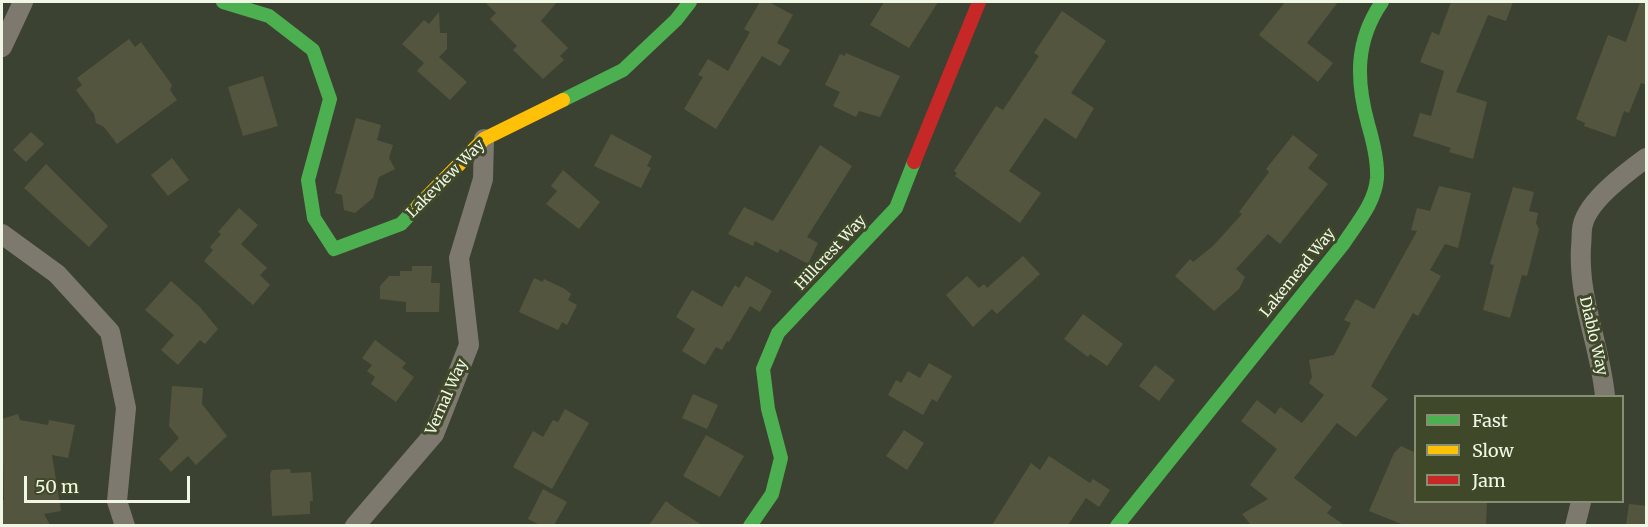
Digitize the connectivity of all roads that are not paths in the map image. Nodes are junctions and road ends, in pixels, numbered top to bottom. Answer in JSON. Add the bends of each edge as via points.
{"nodes":[{"id":1,"x":23,"y":2,"type":"edge"},
{"id":2,"x":223,"y":2,"type":"edge"},
{"id":3,"x":690,"y":2,"type":"edge"},
{"id":4,"x":979,"y":2,"type":"edge"},
{"id":5,"x":1382,"y":2,"type":"edge"},
{"id":6,"x":2,"y":47,"type":"edge"},
{"id":7,"x":484,"y":139,"type":"junction"},
{"id":8,"x":1647,"y":158,"type":"edge"},
{"id":9,"x":2,"y":234,"type":"edge"},
{"id":10,"x":1605,"y":395,"type":"edge"},
{"id":11,"x":1580,"y":503,"type":"edge"},
{"id":12,"x":125,"y":525,"type":"edge"},
{"id":13,"x":356,"y":525,"type":"edge"},
{"id":14,"x":750,"y":525,"type":"edge"},
{"id":15,"x":1117,"y":525,"type":"edge"},
{"id":16,"x":1575,"y":525,"type":"edge"}],
"edges":[{"from":1,"to":6,"type":"street"},
{"from":2,"to":7,"type":"street","name":"Lakeview Way","via":[[268,16],[313,50],[330,99],[308,180],[314,218],[334,249],[401,224]]},
{"from":3,"to":7,"type":"street","name":"Lakeview Way","via":[[623,70]]},
{"from":4,"to":14,"type":"street","name":"Hillcrest Way","via":[[897,208],[778,333],[763,369],[768,409],[781,458],[772,494]]},
{"from":5,"to":15,"type":"street","name":"Lakemead Way","via":[[1363,37],[1358,60],[1361,99],[1373,140],[1377,178],[1370,203],[1344,243]]},
{"from":7,"to":13,"type":"street","name":"Vernal Way","via":[[483,179],[459,258],[469,345],[434,434]]},
{"from":8,"to":10,"type":"street","name":"Diablo Way","via":[[1606,189],[1583,222],[1580,275],[1586,312],[1602,363]]},
{"from":9,"to":12,"type":"street","via":[[57,274],[110,332],[126,408],[117,501]]},
{"from":11,"to":16,"type":"street"}]}
